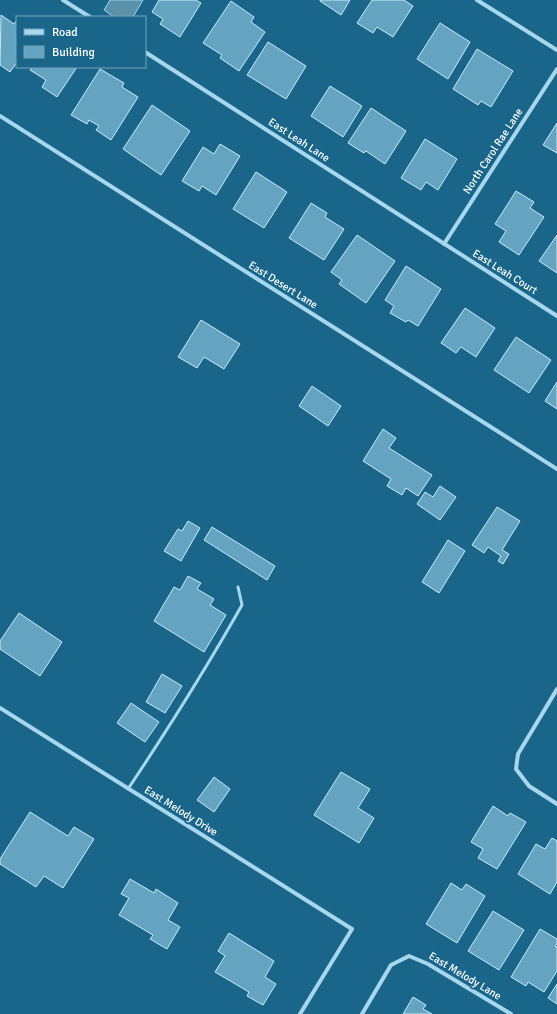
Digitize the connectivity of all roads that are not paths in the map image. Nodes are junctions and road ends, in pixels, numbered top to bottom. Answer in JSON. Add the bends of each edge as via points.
{"nodes":[{"id":1,"x":63,"y":0,"type":"edge"},
{"id":2,"x":477,"y":0,"type":"edge"},
{"id":3,"x":88,"y":16,"type":"edge"},
{"id":4,"x":557,"y":50,"type":"edge"},
{"id":5,"x":146,"y":53,"type":"edge"},
{"id":6,"x":557,"y":68,"type":"edge"},
{"id":7,"x":0,"y":116,"type":"edge"},
{"id":8,"x":444,"y":244,"type":"junction"},
{"id":9,"x":557,"y":316,"type":"edge"},
{"id":10,"x":557,"y":470,"type":"edge"},
{"id":11,"x":238,"y":587,"type":"dead end"},
{"id":12,"x":557,"y":689,"type":"edge"},
{"id":13,"x":0,"y":708,"type":"edge"},
{"id":14,"x":128,"y":789,"type":"junction"},
{"id":15,"x":557,"y":804,"type":"edge"},
{"id":16,"x":300,"y":1014,"type":"edge"},
{"id":17,"x":362,"y":1014,"type":"edge"},
{"id":18,"x":511,"y":1014,"type":"edge"}],
"edges":[{"from":1,"to":3,"type":"street"},
{"from":2,"to":4,"type":"street"},
{"from":5,"to":8,"type":"street","name":"East Leah Lane"},
{"from":6,"to":8,"type":"street","name":"North Carol Rae Lane"},
{"from":7,"to":10,"type":"street","name":"East Desert Lane"},
{"from":8,"to":9,"type":"street","name":"East Leah Court"},
{"from":11,"to":14,"type":"lane","via":[[242,605]]},
{"from":12,"to":15,"type":"street","via":[[518,754],[516,769],[528,786]]},
{"from":13,"to":14,"type":"street","name":"East Melody Drive"},
{"from":14,"to":16,"type":"street","name":"East Melody Drive","via":[[352,929]]},
{"from":17,"to":18,"type":"street","name":"East Melody Lane","via":[[391,965],[409,956],[428,964]]}]}
